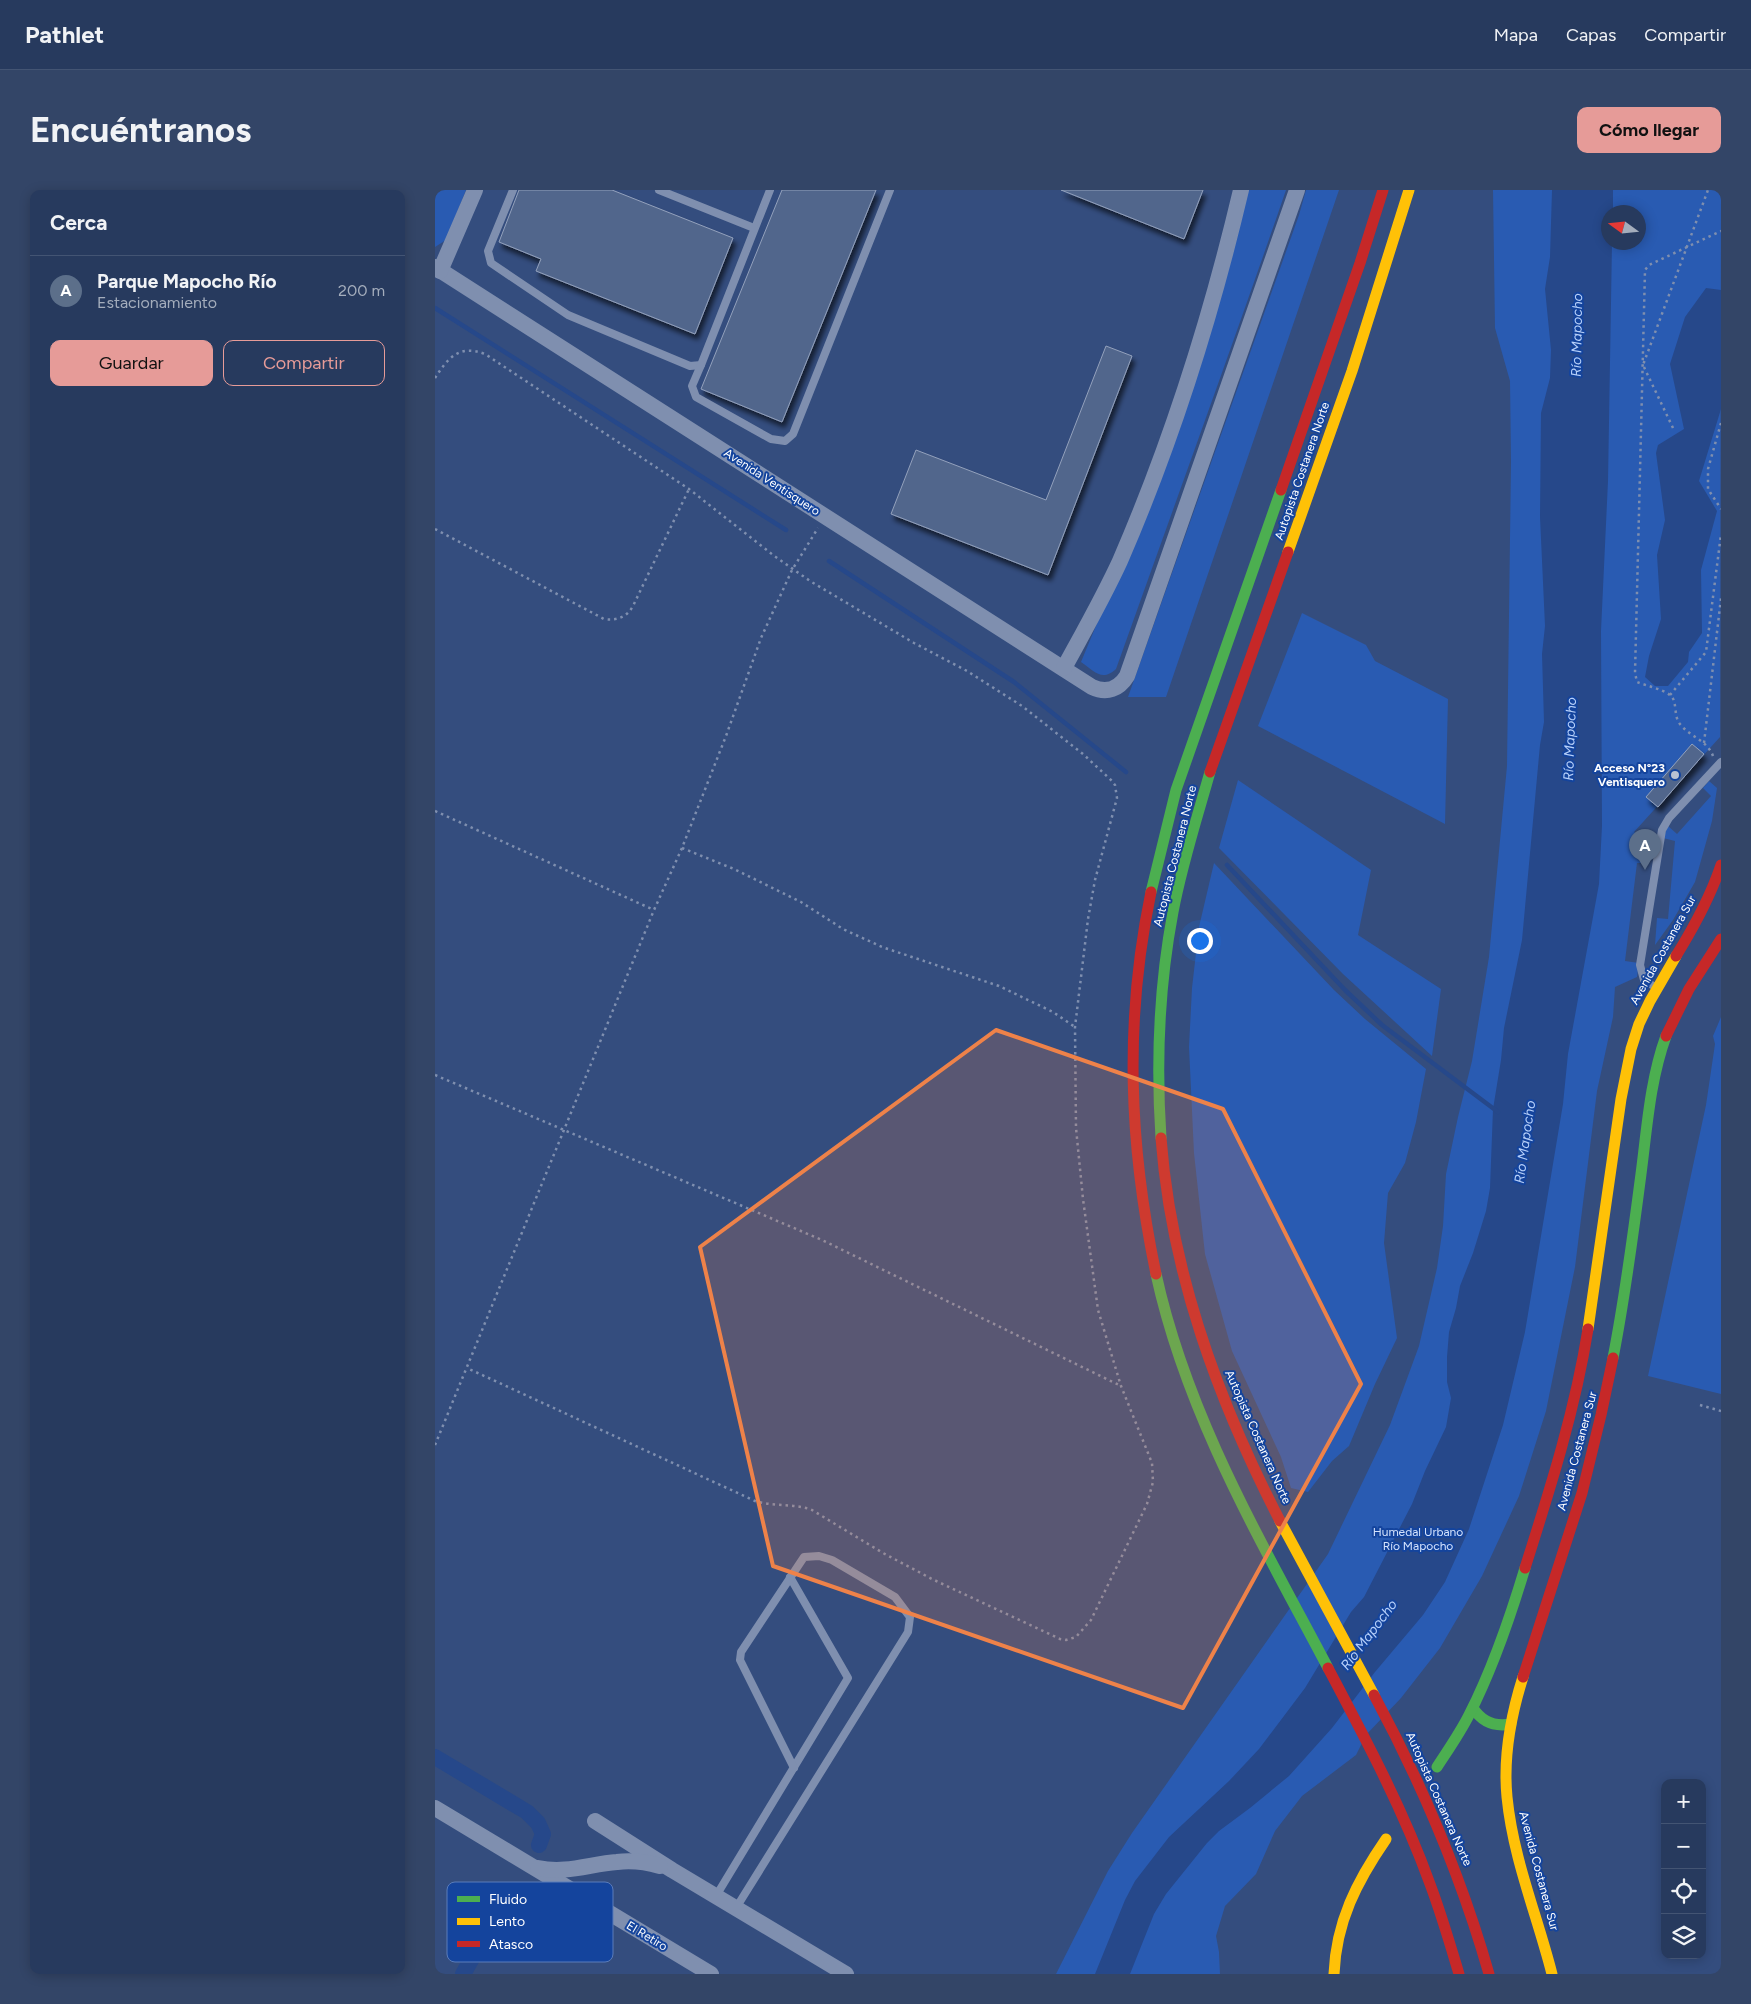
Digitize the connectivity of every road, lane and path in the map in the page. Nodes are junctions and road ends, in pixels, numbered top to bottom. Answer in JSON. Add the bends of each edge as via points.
{"nodes":[{"id":1,"x":475,"y":190,"type":"edge"},
{"id":2,"x":513,"y":190,"type":"edge"},
{"id":3,"x":659,"y":190,"type":"edge"},
{"id":4,"x":770,"y":190,"type":"edge"},
{"id":5,"x":890,"y":190,"type":"edge"},
{"id":6,"x":1241,"y":190,"type":"edge"},
{"id":7,"x":1297,"y":190,"type":"edge"},
{"id":8,"x":1383,"y":190,"type":"edge"},
{"id":9,"x":1409,"y":190,"type":"edge"},
{"id":10,"x":1708,"y":190,"type":"edge"},
{"id":11,"x":754,"y":228,"type":"junction"},
{"id":12,"x":1721,"y":231,"type":"edge"},
{"id":13,"x":1687,"y":247,"type":"junction"},
{"id":14,"x":438,"y":269,"type":"edge"},
{"id":15,"x":701,"y":365,"type":"junction"},
{"id":16,"x":1643,"y":365,"type":"junction"},
{"id":17,"x":435,"y":378,"type":"edge"},
{"id":18,"x":1721,"y":423,"type":"edge"},
{"id":19,"x":1673,"y":428,"type":"dead end"},
{"id":20,"x":689,"y":490,"type":"junction"},
{"id":21,"x":1721,"y":508,"type":"edge"},
{"id":22,"x":826,"y":517,"type":"junction"},
{"id":23,"x":435,"y":529,"type":"edge"},
{"id":24,"x":1721,"y":534,"type":"edge"},
{"id":25,"x":792,"y":570,"type":"junction"},
{"id":26,"x":1721,"y":598,"type":"edge"},
{"id":27,"x":1064,"y":668,"type":"junction"},
{"id":28,"x":1670,"y":695,"type":"junction"},
{"id":29,"x":1704,"y":742,"type":"junction"},
{"id":30,"x":1719,"y":765,"type":"edge"},
{"id":31,"x":435,"y":810,"type":"edge"},
{"id":32,"x":682,"y":848,"type":"junction"},
{"id":33,"x":1721,"y":865,"type":"edge"},
{"id":34,"x":654,"y":910,"type":"junction"},
{"id":35,"x":1721,"y":939,"type":"edge"},
{"id":36,"x":1655,"y":988,"type":"junction"},
{"id":37,"x":1075,"y":1027,"type":"junction"},
{"id":38,"x":435,"y":1075,"type":"edge"},
{"id":39,"x":564,"y":1131,"type":"junction"},
{"id":40,"x":467,"y":1368,"type":"junction"},
{"id":41,"x":1121,"y":1386,"type":"junction"},
{"id":42,"x":1700,"y":1405,"type":"dead end"},
{"id":43,"x":1721,"y":1411,"type":"edge"},
{"id":44,"x":437,"y":1436,"type":"edge"},
{"id":45,"x":435,"y":1445,"type":"edge"},
{"id":46,"x":790,"y":1577,"type":"junction"},
{"id":47,"x":1508,"y":1618,"type":"junction"},
{"id":48,"x":1538,"y":1629,"type":"junction"},
{"id":49,"x":1473,"y":1708,"type":"junction"},
{"id":50,"x":1511,"y":1724,"type":"junction"},
{"id":51,"x":1437,"y":1767,"type":"dead end"},
{"id":52,"x":795,"y":1768,"type":"junction"},
{"id":53,"x":435,"y":1808,"type":"edge"},
{"id":54,"x":595,"y":1821,"type":"dead end"},
{"id":55,"x":1386,"y":1839,"type":"dead end"},
{"id":56,"x":531,"y":1867,"type":"junction"},
{"id":57,"x":672,"y":1870,"type":"junction"},
{"id":58,"x":556,"y":1882,"type":"edge"},
{"id":59,"x":716,"y":1896,"type":"junction"},
{"id":60,"x":736,"y":1908,"type":"junction"},
{"id":61,"x":613,"y":1916,"type":"edge"},
{"id":62,"x":840,"y":1972,"type":"edge"},
{"id":63,"x":711,"y":1974,"type":"edge"},
{"id":64,"x":1334,"y":1974,"type":"edge"},
{"id":65,"x":1459,"y":1974,"type":"edge"},
{"id":66,"x":1489,"y":1974,"type":"edge"},
{"id":67,"x":1551,"y":1974,"type":"edge"}],
"edges":[{"from":1,"to":14,"type":"street"},
{"from":2,"to":15,"type":"lane","via":[[488,251],[491,263],[568,315],[690,366]]},
{"from":3,"to":11,"type":"lane"},
{"from":4,"to":11,"type":"lane"},
{"from":5,"to":15,"type":"lane","via":[[793,434],[785,441],[771,439],[696,397],[692,386]]},
{"from":6,"to":27,"type":"street","via":[[1210,312],[1178,412],[1120,561]]},
{"from":7,"to":27,"type":"street","name":"Avenida Ventisquero","via":[[1127,676],[1123,682],[1103,691]]},
{"from":8,"to":65,"type":"main road","name":"Autopista Costanera Norte","via":[[1161,841],[1141,947],[1133,1022],[1133,1099],[1149,1239],[1174,1343],[1202,1418],[1232,1484],[1377,1761],[1423,1863]]},
{"from":9,"to":66,"type":"main road","name":"Autopista Costanera Norte","via":[[1352,371],[1200,806],[1173,912],[1161,997],[1162,1137],[1169,1208],[1182,1272],[1218,1384],[1292,1542],[1394,1730],[1420,1785],[1451,1856]]},
{"from":10,"to":13,"type":"path"},
{"from":11,"to":15,"type":"lane"},
{"from":12,"to":13,"type":"path"},
{"from":13,"to":16,"type":"path"},
{"from":13,"to":16,"type":"path","via":[[1645,270]]},
{"from":14,"to":22,"type":"street","name":"Avenida Ventisquero"},
{"from":16,"to":19,"type":"path"},
{"from":16,"to":28,"type":"path","via":[[1635,673],[1637,682]]},
{"from":17,"to":20,"type":"path","via":[[447,360],[458,353],[471,350],[485,354]]},
{"from":18,"to":21,"type":"path","via":[[1708,469],[1709,489]]},
{"from":20,"to":23,"type":"path","via":[[633,606],[616,620],[604,619]]},
{"from":20,"to":25,"type":"path"},
{"from":22,"to":25,"type":"path"},
{"from":22,"to":27,"type":"street","name":"Avenida Ventisquero"},
{"from":24,"to":28,"type":"path","via":[[1705,652]]},
{"from":25,"to":32,"type":"path","via":[[761,638]]},
{"from":25,"to":37,"type":"path","via":[[995,688],[1053,729],[1115,786],[1117,798],[1095,880]]},
{"from":26,"to":29,"type":"path"},
{"from":28,"to":29,"type":"path","via":[[1679,724]]},
{"from":29,"to":30,"type":"path"},
{"from":30,"to":36,"type":"lane","via":[[1669,818],[1662,830],[1640,965],[1643,980]]},
{"from":31,"to":34,"type":"path"},
{"from":32,"to":34,"type":"path"},
{"from":32,"to":37,"type":"path","via":[[787,895],[843,929],[882,947],[999,986],[1053,1012]]},
{"from":33,"to":36,"type":"main road","name":"Avenida Costanera Sur","via":[[1699,914]]},
{"from":34,"to":39,"type":"path"},
{"from":35,"to":48,"type":"main road","name":"Avenida Costanera Sur","via":[[1680,1003],[1663,1045],[1651,1096],[1619,1329],[1602,1416]]},
{"from":36,"to":47,"type":"main road","name":"Avenida Costanera Sur","via":[[1639,1024],[1626,1067],[1589,1326],[1570,1420]]},
{"from":37,"to":41,"type":"path","via":[[1076,1120],[1083,1199],[1098,1310]]},
{"from":38,"to":39,"type":"path"},
{"from":39,"to":40,"type":"path"},
{"from":39,"to":41,"type":"path","via":[[814,1236]]},
{"from":40,"to":41,"type":"path","via":[[755,1501],[812,1510],[933,1579],[1066,1640],[1081,1634],[1091,1620],[1151,1493],[1152,1464]]},
{"from":40,"to":44,"type":"path"},
{"from":42,"to":43,"type":"path"},
{"from":44,"to":45,"type":"path"},
{"from":46,"to":52,"type":"lane","via":[[741,1652],[740,1660]]},
{"from":46,"to":52,"type":"lane","via":[[848,1678]]},
{"from":46,"to":60,"type":"lane","via":[[804,1557],[819,1556],[833,1560],[895,1597],[911,1618],[908,1632]]},
{"from":47,"to":48,"type":"main road","via":[[1525,1619]]},
{"from":47,"to":49,"type":"main road","name":"Avenida Costanera Sur"},
{"from":48,"to":50,"type":"main road","name":"Avenida Costanera Sur","via":[[1517,1691]]},
{"from":49,"to":50,"type":"main road","via":[[1488,1723]]},
{"from":49,"to":51,"type":"main road","name":"Avenida Costanera Sur"},
{"from":50,"to":67,"type":"main road","name":"Avenida Costanera Sur","via":[[1506,1769],[1508,1812]]},
{"from":52,"to":59,"type":"lane"},
{"from":53,"to":56,"type":"street","name":"El Retiro"},
{"from":54,"to":57,"type":"street","name":"El Retiro"},
{"from":55,"to":64,"type":"main road","via":[[1362,1875],[1344,1914],[1335,1952]]},
{"from":56,"to":57,"type":"street","name":"El Retiro","via":[[570,1870],[634,1861]]},
{"from":56,"to":58,"type":"street","name":"El Retiro"},
{"from":57,"to":59,"type":"street","name":"El Retiro"},
{"from":59,"to":60,"type":"street","name":"El Retiro"},
{"from":60,"to":62,"type":"street","name":"El Retiro"},
{"from":61,"to":63,"type":"street","name":"El Retiro"}]}
